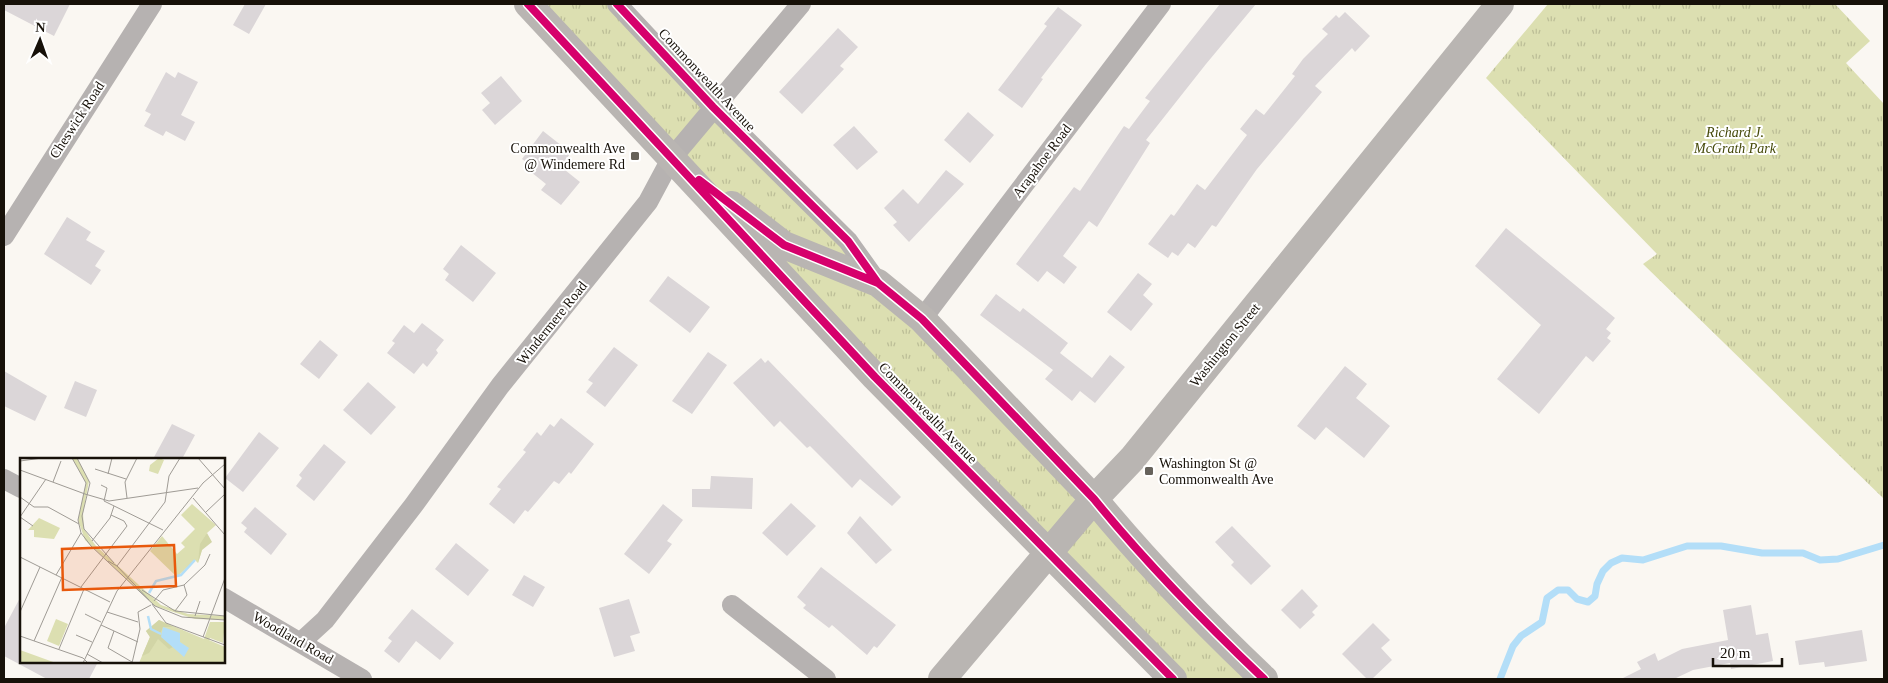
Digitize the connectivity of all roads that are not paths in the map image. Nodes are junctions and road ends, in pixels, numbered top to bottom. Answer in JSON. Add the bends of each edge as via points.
{"nodes":[{"id":1,"x":152,"y":4,"type":"edge"},
{"id":2,"x":528,"y":4,"type":"edge"},
{"id":3,"x":617,"y":4,"type":"edge"},
{"id":4,"x":801,"y":4,"type":"edge"},
{"id":5,"x":1161,"y":4,"type":"edge"},
{"id":6,"x":1500,"y":4,"type":"edge"},
{"id":7,"x":713,"y":107,"type":"junction"},
{"id":8,"x":671,"y":159,"type":"junction"},
{"id":9,"x":4,"y":236,"type":"edge"},
{"id":10,"x":878,"y":283,"type":"junction"},
{"id":11,"x":922,"y":319,"type":"junction"},
{"id":12,"x":4,"y":480,"type":"edge"},
{"id":13,"x":20,"y":488,"type":"edge"},
{"id":14,"x":1094,"y":499,"type":"junction"},
{"id":15,"x":1049,"y":553,"type":"junction"},
{"id":16,"x":225,"y":599,"type":"edge"},
{"id":17,"x":732,"y":605,"type":"dead end"},
{"id":18,"x":301,"y":642,"type":"junction"},
{"id":19,"x":358,"y":678,"type":"edge"},
{"id":20,"x":826,"y":679,"type":"edge"},
{"id":21,"x":942,"y":679,"type":"edge"},
{"id":22,"x":1173,"y":679,"type":"edge"},
{"id":23,"x":1264,"y":679,"type":"edge"}],
"edges":[{"from":1,"to":9,"type":"street","name":"Cheswick Road"},
{"from":2,"to":8,"type":"main road","name":"Commonwealth Avenue"},
{"from":3,"to":7,"type":"street","name":"Commonwealth Avenue"},
{"from":4,"to":7,"type":"street","name":"Windermere Road"},
{"from":5,"to":11,"type":"street","name":"Arapahoe Road"},
{"from":6,"to":14,"type":"main road","name":"Washington Street","via":[[1132,459]]},
{"from":7,"to":8,"type":"street","name":"Windermere Road"},
{"from":7,"to":10,"type":"street","name":"Commonwealth Avenue","via":[[848,241]]},
{"from":8,"to":10,"type":"main road","name":"Commonwealth Avenue","via":[[784,245]]},
{"from":8,"to":15,"type":"main road","name":"Commonwealth Avenue","via":[[940,445]]},
{"from":8,"to":18,"type":"street","name":"Windermere Road","via":[[648,202],[500,386],[325,620]]},
{"from":10,"to":11,"type":"main road","name":"Commonwealth Avenue"},
{"from":11,"to":14,"type":"main road","name":"Commonwealth Avenue"},
{"from":12,"to":13,"type":"street"},
{"from":14,"to":15,"type":"main road","name":"Washington Street"},
{"from":14,"to":23,"type":"main road","name":"Commonwealth Avenue","via":[[1211,628]]},
{"from":15,"to":21,"type":"main road","name":"Washington Street"},
{"from":15,"to":22,"type":"main road","name":"Commonwealth Avenue"},
{"from":16,"to":18,"type":"street","name":"Woodland Road"},
{"from":17,"to":20,"type":"street"},
{"from":18,"to":19,"type":"street","name":"Woodland Road"}]}
